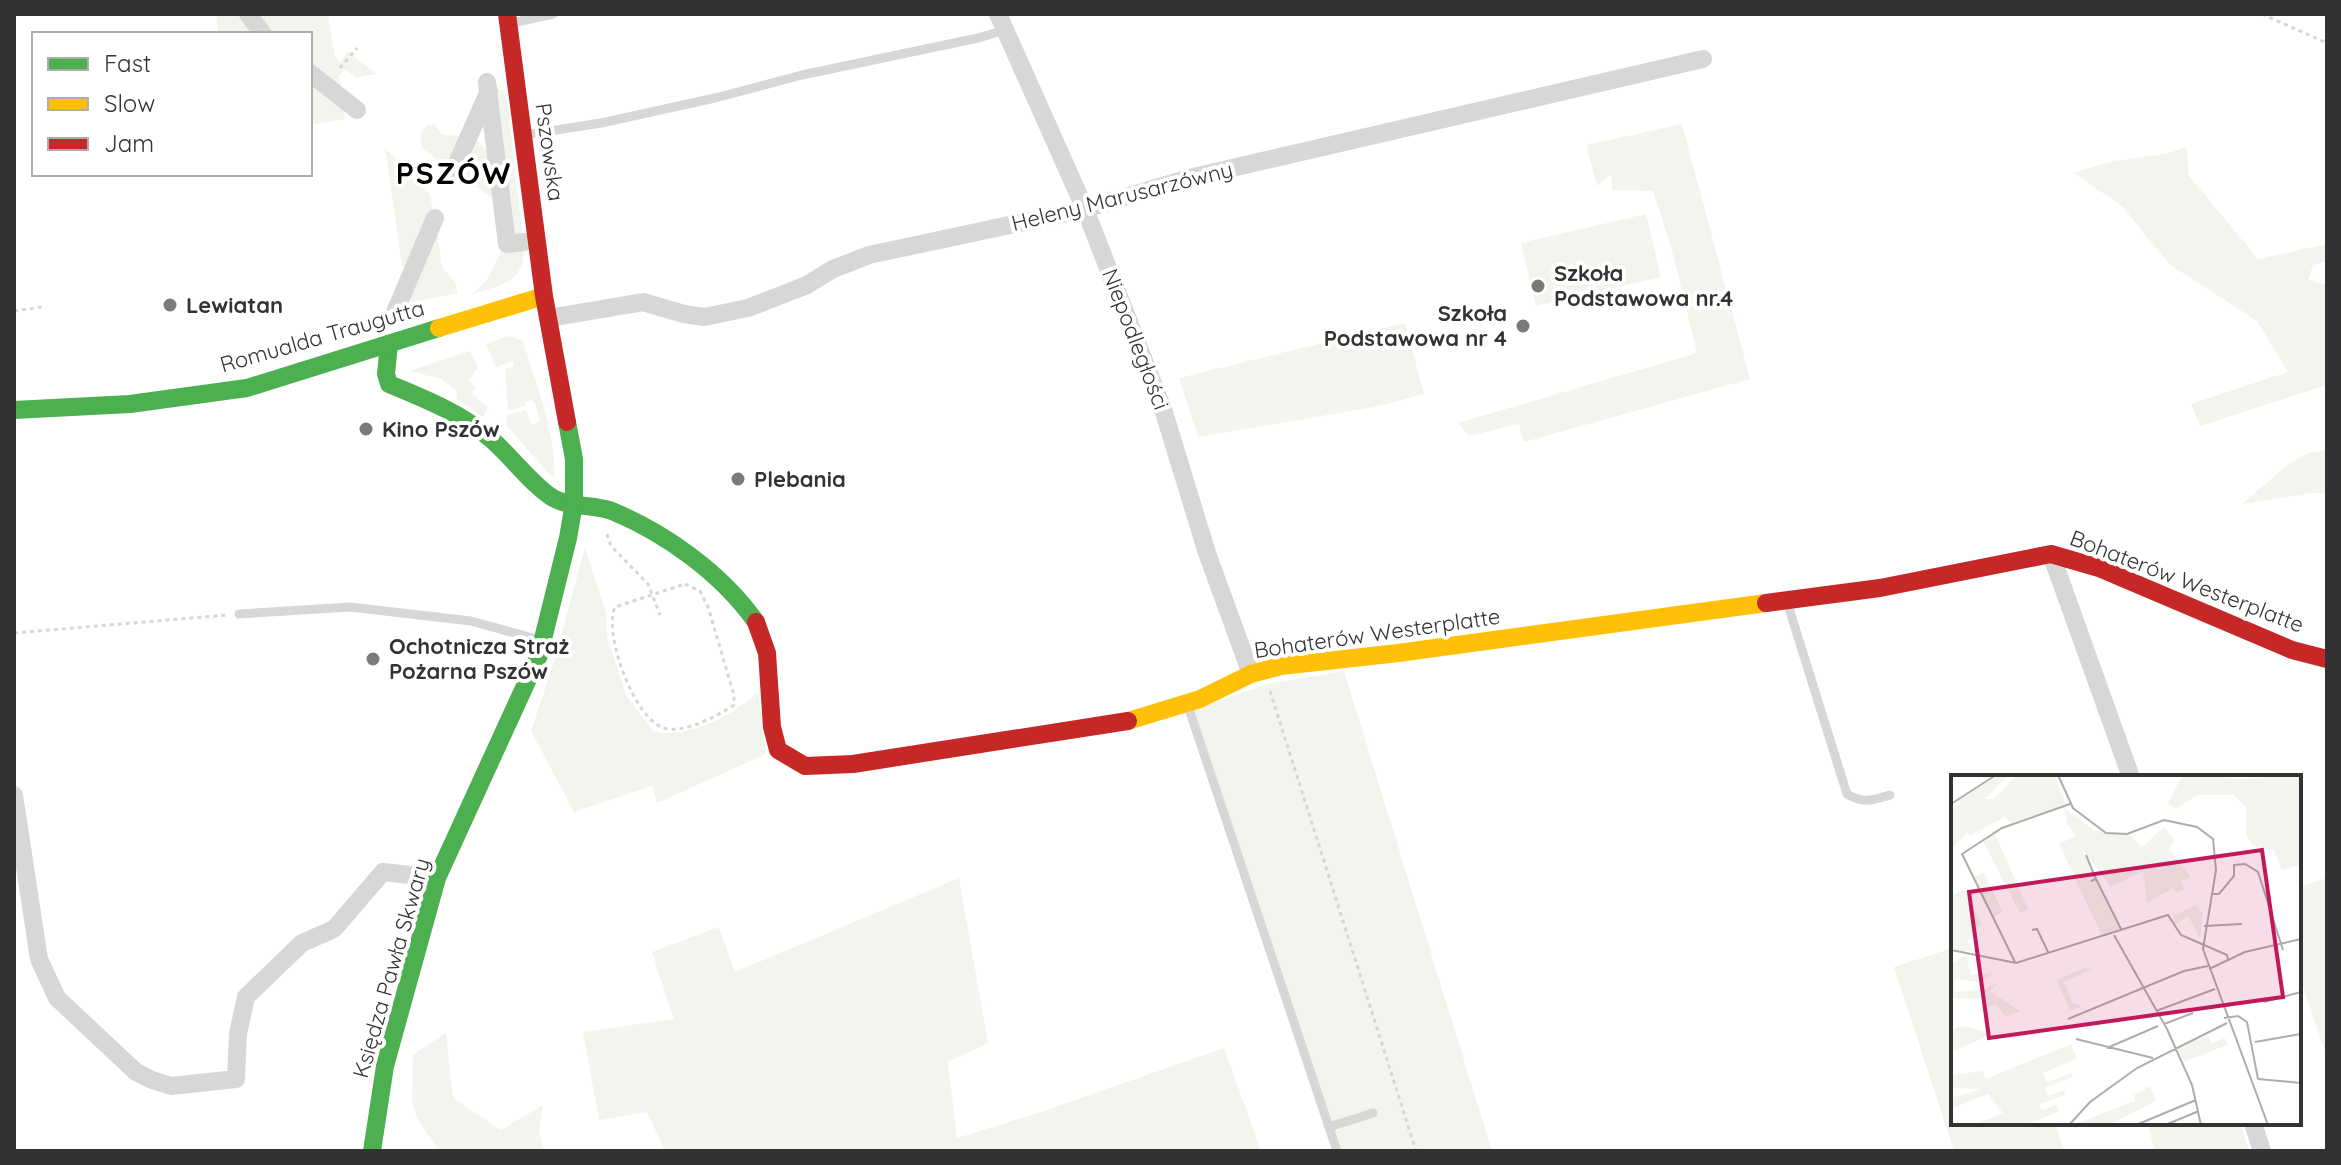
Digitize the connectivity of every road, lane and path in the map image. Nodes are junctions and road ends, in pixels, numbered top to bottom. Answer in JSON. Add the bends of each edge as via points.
{"nodes":[{"id":1,"x":248,"y":14,"type":"edge"},
{"id":2,"x":553,"y":14,"type":"edge"},
{"id":3,"x":2262,"y":14,"type":"edge"},
{"id":4,"x":508,"y":19,"type":"edge"},
{"id":5,"x":1001,"y":22,"type":"edge"},
{"id":6,"x":262,"y":32,"type":"edge"},
{"id":7,"x":2327,"y":43,"type":"edge"},
{"id":8,"x":357,"y":48,"type":"dead end"},
{"id":9,"x":1703,"y":59,"type":"dead end"},
{"id":10,"x":340,"y":68,"type":"dead end"},
{"id":11,"x":312,"y":75,"type":"edge"},
{"id":12,"x":357,"y":110,"type":"dead end"},
{"id":13,"x":524,"y":135,"type":"junction"},
{"id":14,"x":453,"y":172,"type":"dead end"},
{"id":15,"x":1085,"y":209,"type":"junction"},
{"id":16,"x":435,"y":218,"type":"dead end"},
{"id":17,"x":511,"y":243,"type":"dead end"},
{"id":18,"x":544,"y":296,"type":"junction"},
{"id":19,"x":42,"y":307,"type":"dead end"},
{"id":20,"x":14,"y":311,"type":"edge"},
{"id":21,"x":395,"y":312,"type":"dead end"},
{"id":22,"x":548,"y":318,"type":"junction"},
{"id":23,"x":389,"y":344,"type":"junction"},
{"id":24,"x":14,"y":410,"type":"edge"},
{"id":25,"x":574,"y":503,"type":"junction"},
{"id":26,"x":605,"y":526,"type":"dead end"},
{"id":27,"x":2051,"y":554,"type":"junction"},
{"id":28,"x":653,"y":594,"type":"junction"},
{"id":29,"x":1786,"y":600,"type":"junction"},
{"id":30,"x":239,"y":614,"type":"joint"},
{"id":31,"x":660,"y":615,"type":"dead end"},
{"id":32,"x":14,"y":633,"type":"edge"},
{"id":33,"x":543,"y":641,"type":"junction"},
{"id":34,"x":2327,"y":659,"type":"edge"},
{"id":35,"x":1251,"y":674,"type":"junction"},
{"id":36,"x":1268,"y":684,"type":"dead end"},
{"id":37,"x":1187,"y":702,"type":"junction"},
{"id":38,"x":2130,"y":775,"type":"edge"},
{"id":39,"x":14,"y":795,"type":"edge"},
{"id":40,"x":1890,"y":795,"type":"dead end"},
{"id":41,"x":437,"y":878,"type":"junction"},
{"id":42,"x":1373,"y":1113,"type":"dead end"},
{"id":43,"x":2254,"y":1125,"type":"edge"},
{"id":44,"x":1329,"y":1127,"type":"junction"},
{"id":45,"x":372,"y":1151,"type":"edge"},
{"id":46,"x":1337,"y":1151,"type":"edge"},
{"id":47,"x":1416,"y":1151,"type":"edge"},
{"id":48,"x":2262,"y":1151,"type":"edge"}],
"edges":[{"from":1,"to":6,"type":"street"},
{"from":2,"to":4,"type":"lane"},
{"from":3,"to":7,"type":"path"},
{"from":4,"to":13,"type":"street","name":"Pszowska"},
{"from":5,"to":13,"type":"lane","via":[[978,38],[601,123]]},
{"from":5,"to":15,"type":"street","name":"Niepodległości"},
{"from":8,"to":10,"type":"path"},
{"from":9,"to":15,"type":"street","name":"Heleny Marusarzówny","via":[[1189,178]]},
{"from":11,"to":12,"type":"street"},
{"from":13,"to":18,"type":"street","name":"Pszowska"},
{"from":14,"to":17,"type":"street","via":[[488,86]]},
{"from":15,"to":22,"type":"street","name":"Heleny Marusarzówny","via":[[869,255],[748,308],[704,317],[643,302]]},
{"from":15,"to":35,"type":"street","name":"Niepodległości","via":[[1163,409]]},
{"from":16,"to":21,"type":"street"},
{"from":18,"to":22,"type":"street","name":"Księdza Pawła Skwary"},
{"from":18,"to":23,"type":"street","name":"Romualda Traugutta"},
{"from":19,"to":20,"type":"path"},
{"from":22,"to":25,"type":"street","name":"Księdza Pawła Skwary","via":[[574,459]]},
{"from":23,"to":24,"type":"street","name":"Romualda Traugutta","via":[[247,388],[130,404]]},
{"from":23,"to":25,"type":"street","name":"Bohaterów Westerplatte","via":[[389,384],[475,425],[550,496]]},
{"from":25,"to":33,"type":"street","name":"Księdza Pawła Skwary"},
{"from":25,"to":37,"type":"street","name":"Bohaterów Westerplatte","via":[[613,511],[700,563],[731,591],[765,640],[778,750],[805,766],[853,764],[1124,722]]},
{"from":26,"to":28,"type":"path","via":[[611,546]]},
{"from":27,"to":29,"type":"street","name":"Bohaterów Westerplatte","via":[[1880,588]]},
{"from":27,"to":34,"type":"street","name":"Bohaterów Westerplatte","via":[[2099,568],[2292,650]]},
{"from":27,"to":38,"type":"street"},
{"from":28,"to":28,"type":"path","via":[[615,607],[611,616],[630,689],[651,721],[665,728],[716,717],[734,705],[734,695],[700,591],[685,584]]},
{"from":28,"to":31,"type":"path"},
{"from":29,"to":35,"type":"street","name":"Bohaterów Westerplatte"},
{"from":29,"to":40,"type":"lane","via":[[1847,794],[1870,802]]},
{"from":30,"to":32,"type":"path"},
{"from":30,"to":33,"type":"lane","via":[[350,607],[471,621]]},
{"from":33,"to":41,"type":"street","name":"Księdza Pawła Skwary"},
{"from":35,"to":37,"type":"street","name":"Bohaterów Westerplatte"},
{"from":36,"to":47,"type":"path"},
{"from":37,"to":44,"type":"lane"},
{"from":39,"to":41,"type":"street","via":[[39,959],[57,998],[136,1072],[171,1086],[236,1079],[246,997],[302,943],[334,929],[383,872]]},
{"from":41,"to":45,"type":"street","name":"Księdza Pawła Skwary","via":[[385,1066]]},
{"from":42,"to":44,"type":"lane"},
{"from":43,"to":48,"type":"street"},
{"from":44,"to":46,"type":"lane"}]}
